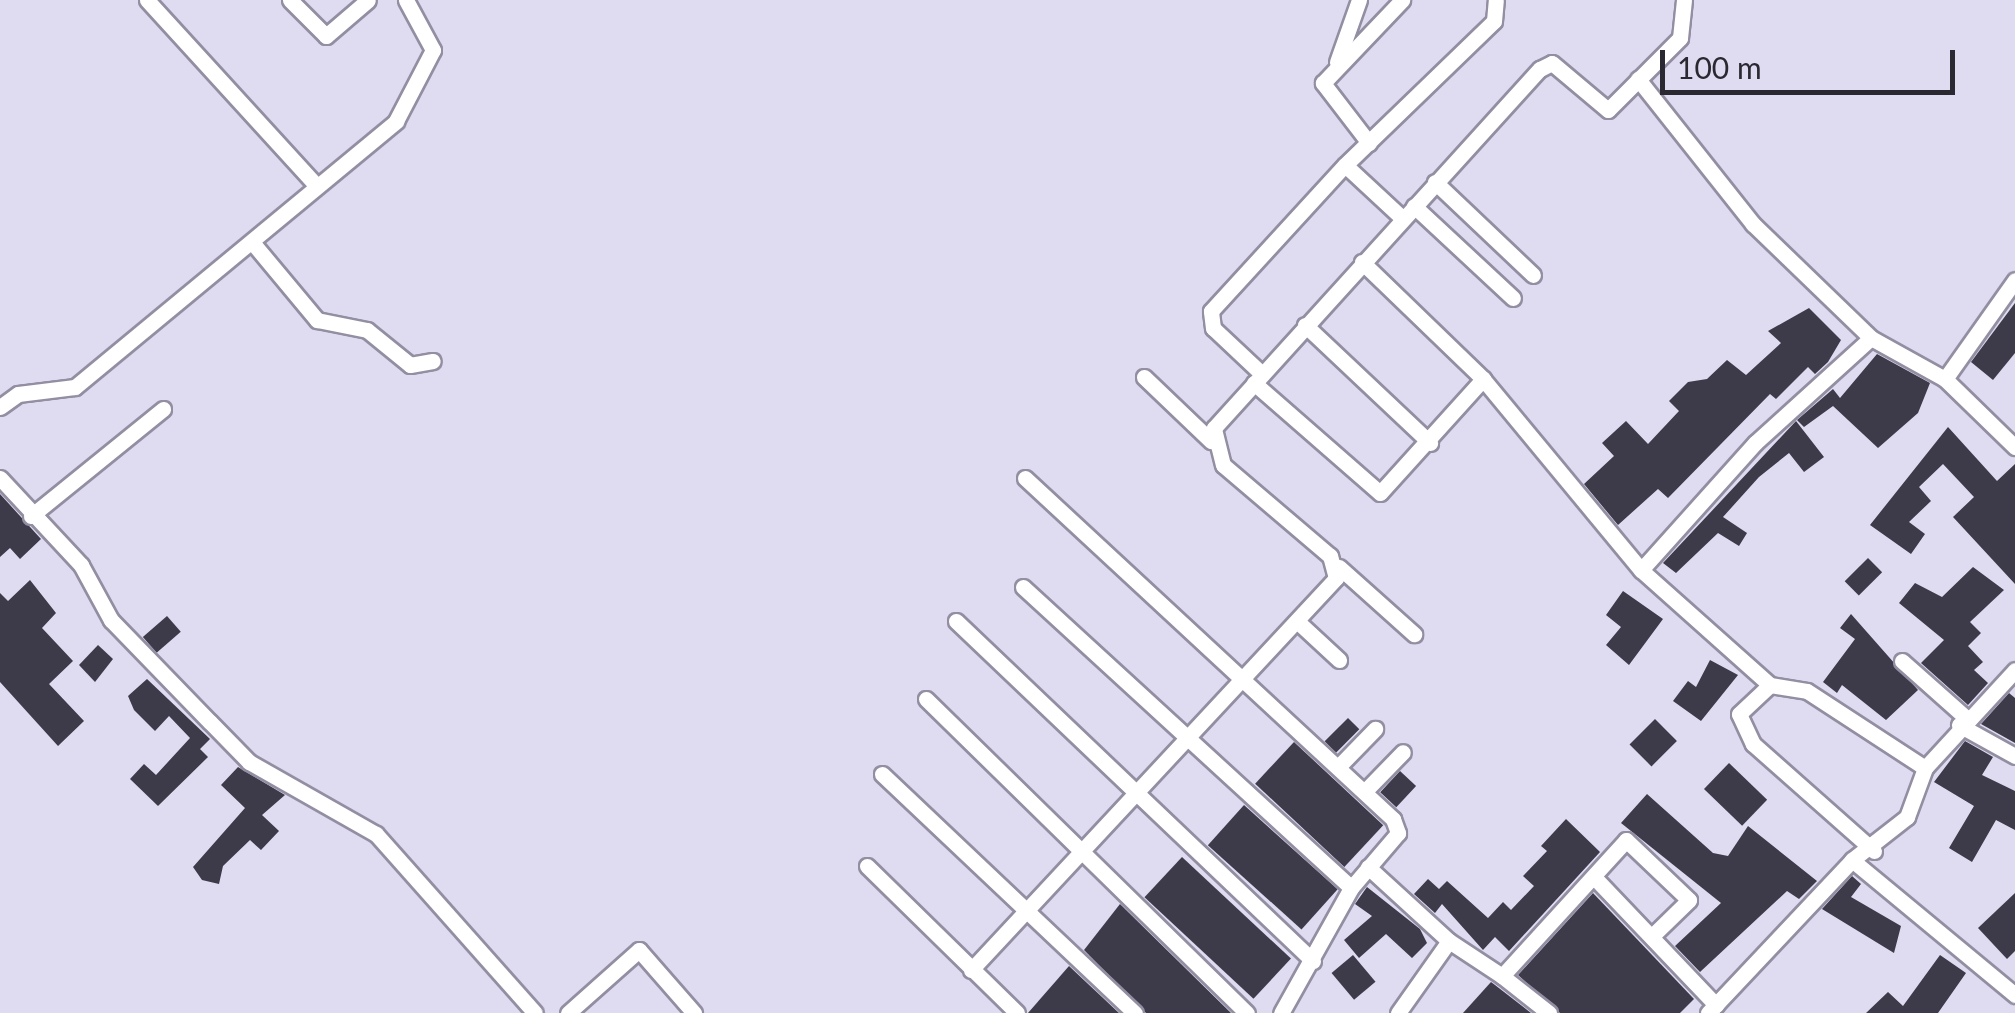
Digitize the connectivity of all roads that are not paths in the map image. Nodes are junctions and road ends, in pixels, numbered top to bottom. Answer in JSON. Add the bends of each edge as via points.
{"nodes":[{"id":1,"x":147,"y":0,"type":"edge"},
{"id":2,"x":290,"y":0,"type":"edge"},
{"id":3,"x":368,"y":0,"type":"edge"},
{"id":4,"x":406,"y":0,"type":"edge"},
{"id":5,"x":1359,"y":0,"type":"edge"},
{"id":6,"x":1370,"y":0,"type":"edge"},
{"id":7,"x":1402,"y":0,"type":"edge"},
{"id":8,"x":1496,"y":0,"type":"edge"},
{"id":9,"x":1684,"y":0,"type":"edge"},
{"id":10,"x":1385,"y":16,"type":"junction"},
{"id":11,"x":1336,"y":66,"type":"junction"},
{"id":12,"x":1638,"y":79,"type":"junction"},
{"id":13,"x":1369,"y":143,"type":"junction"},
{"id":14,"x":1345,"y":166,"type":"junction"},
{"id":15,"x":1436,"y":182,"type":"junction"},
{"id":16,"x":315,"y":184,"type":"junction"},
{"id":17,"x":1408,"y":212,"type":"junction"},
{"id":18,"x":252,"y":242,"type":"junction"},
{"id":19,"x":1362,"y":262,"type":"junction"},
{"id":20,"x":1533,"y":275,"type":"dead end"},
{"id":21,"x":2015,"y":280,"type":"edge"},
{"id":22,"x":1513,"y":298,"type":"dead end"},
{"id":23,"x":1305,"y":325,"type":"junction"},
{"id":24,"x":1872,"y":338,"type":"junction"},
{"id":25,"x":432,"y":360,"type":"dead end"},
{"id":26,"x":1144,"y":377,"type":"dead end"},
{"id":27,"x":1258,"y":379,"type":"junction"},
{"id":28,"x":1484,"y":379,"type":"junction"},
{"id":29,"x":1946,"y":379,"type":"junction"},
{"id":30,"x":0,"y":407,"type":"edge"},
{"id":31,"x":162,"y":408,"type":"dead end"},
{"id":32,"x":1211,"y":441,"type":"junction"},
{"id":33,"x":1430,"y":443,"type":"junction"},
{"id":34,"x":2015,"y":448,"type":"edge"},
{"id":35,"x":0,"y":478,"type":"edge"},
{"id":36,"x":1025,"y":478,"type":"dead end"},
{"id":37,"x":31,"y":516,"type":"junction"},
{"id":38,"x":1338,"y":567,"type":"junction"},
{"id":39,"x":1641,"y":570,"type":"junction"},
{"id":40,"x":1024,"y":588,"type":"dead end"},
{"id":41,"x":956,"y":622,"type":"dead end"},
{"id":42,"x":1298,"y":622,"type":"junction"},
{"id":43,"x":1414,"y":634,"type":"dead end"},
{"id":44,"x":1339,"y":660,"type":"dead end"},
{"id":45,"x":1902,"y":661,"type":"dead end"},
{"id":46,"x":2015,"y":670,"type":"edge"},
{"id":47,"x":1244,"y":672,"type":"junction"},
{"id":48,"x":1770,"y":685,"type":"junction"},
{"id":49,"x":926,"y":699,"type":"dead end"},
{"id":50,"x":1962,"y":720,"type":"junction"},
{"id":51,"x":1375,"y":729,"type":"dead end"},
{"id":52,"x":1187,"y":738,"type":"junction"},
{"id":53,"x":1403,"y":752,"type":"dead end"},
{"id":54,"x":2015,"y":756,"type":"edge"},
{"id":55,"x":1340,"y":766,"type":"junction"},
{"id":56,"x":1925,"y":768,"type":"junction"},
{"id":57,"x":882,"y":774,"type":"dead end"},
{"id":58,"x":1366,"y":791,"type":"junction"},
{"id":59,"x":1133,"y":794,"type":"junction"},
{"id":60,"x":1081,"y":851,"type":"junction"},
{"id":61,"x":1874,"y":851,"type":"junction"},
{"id":62,"x":1852,"y":860,"type":"junction"},
{"id":63,"x":867,"y":866,"type":"dead end"},
{"id":64,"x":1368,"y":867,"type":"junction"},
{"id":65,"x":1594,"y":877,"type":"junction"},
{"id":66,"x":1351,"y":888,"type":"junction"},
{"id":67,"x":1028,"y":912,"type":"junction"},
{"id":68,"x":1653,"y":935,"type":"junction"},
{"id":69,"x":1448,"y":942,"type":"junction"},
{"id":70,"x":1313,"y":961,"type":"junction"},
{"id":71,"x":972,"y":970,"type":"junction"},
{"id":72,"x":1502,"y":976,"type":"junction"},
{"id":73,"x":2015,"y":995,"type":"edge"},
{"id":74,"x":1712,"y":1009,"type":"edge"},
{"id":75,"x":1542,"y":1011,"type":"edge"},
{"id":76,"x":535,"y":1013,"type":"edge"},
{"id":77,"x":568,"y":1013,"type":"edge"},
{"id":78,"x":693,"y":1013,"type":"edge"},
{"id":79,"x":1017,"y":1013,"type":"edge"},
{"id":80,"x":1135,"y":1013,"type":"edge"},
{"id":81,"x":1247,"y":1013,"type":"edge"},
{"id":82,"x":1281,"y":1013,"type":"edge"},
{"id":83,"x":1398,"y":1013,"type":"edge"}],
"edges":[{"from":1,"to":16,"type":"street"},
{"from":2,"to":3,"type":"street","via":[[326,36]]},
{"from":4,"to":16,"type":"street","via":[[430,36],[431,68],[396,121]]},
{"from":5,"to":11,"type":"street"},
{"from":6,"to":10,"type":"street"},
{"from":7,"to":10,"type":"street"},
{"from":8,"to":13,"type":"street","via":[[1494,20]]},
{"from":9,"to":12,"type":"street","via":[[1680,38]]},
{"from":10,"to":11,"type":"street"},
{"from":11,"to":13,"type":"street","via":[[1324,94]]},
{"from":12,"to":15,"type":"street","via":[[1608,110],[1552,63],[1540,69]]},
{"from":12,"to":24,"type":"street","via":[[1753,224]]},
{"from":13,"to":14,"type":"street"},
{"from":14,"to":17,"type":"street"},
{"from":14,"to":27,"type":"street","via":[[1211,310],[1213,328]]},
{"from":15,"to":17,"type":"street"},
{"from":15,"to":20,"type":"street"},
{"from":16,"to":18,"type":"street"},
{"from":17,"to":19,"type":"street"},
{"from":17,"to":22,"type":"street"},
{"from":18,"to":25,"type":"street","via":[[317,320],[367,330],[410,364]]},
{"from":18,"to":30,"type":"street","via":[[75,387],[18,394]]},
{"from":19,"to":23,"type":"street"},
{"from":19,"to":28,"type":"street"},
{"from":21,"to":29,"type":"street"},
{"from":23,"to":27,"type":"street"},
{"from":23,"to":33,"type":"street"},
{"from":24,"to":29,"type":"street"},
{"from":24,"to":39,"type":"street","via":[[1756,442]]},
{"from":26,"to":32,"type":"street"},
{"from":27,"to":32,"type":"street"},
{"from":27,"to":33,"type":"street","via":[[1374,491],[1389,490]]},
{"from":28,"to":33,"type":"street"},
{"from":28,"to":39,"type":"street"},
{"from":29,"to":34,"type":"street"},
{"from":31,"to":37,"type":"street"},
{"from":32,"to":38,"type":"street","via":[[1223,464]]},
{"from":35,"to":37,"type":"street"},
{"from":36,"to":47,"type":"street"},
{"from":37,"to":76,"type":"street","via":[[81,565],[111,620],[249,762],[376,834]]},
{"from":38,"to":42,"type":"street"},
{"from":38,"to":43,"type":"street"},
{"from":39,"to":48,"type":"street"},
{"from":40,"to":52,"type":"street"},
{"from":41,"to":59,"type":"street"},
{"from":42,"to":44,"type":"street"},
{"from":42,"to":47,"type":"street"},
{"from":45,"to":50,"type":"street"},
{"from":46,"to":50,"type":"street"},
{"from":47,"to":52,"type":"street"},
{"from":47,"to":55,"type":"street"},
{"from":48,"to":56,"type":"street","via":[[1807,690]]},
{"from":48,"to":61,"type":"street","via":[[1739,714],[1738,728]]},
{"from":49,"to":60,"type":"street"},
{"from":50,"to":54,"type":"street"},
{"from":50,"to":56,"type":"street"},
{"from":51,"to":55,"type":"street"},
{"from":52,"to":59,"type":"street"},
{"from":52,"to":66,"type":"street"},
{"from":53,"to":58,"type":"street"},
{"from":55,"to":58,"type":"street"},
{"from":56,"to":61,"type":"street","via":[[1907,817]]},
{"from":57,"to":67,"type":"street"},
{"from":58,"to":64,"type":"street","via":[[1399,826]]},
{"from":59,"to":60,"type":"street"},
{"from":59,"to":70,"type":"street"},
{"from":60,"to":67,"type":"street"},
{"from":60,"to":81,"type":"street"},
{"from":61,"to":62,"type":"street"},
{"from":62,"to":73,"type":"street"},
{"from":62,"to":74,"type":"street"},
{"from":63,"to":71,"type":"street"},
{"from":64,"to":66,"type":"street"},
{"from":64,"to":69,"type":"street"},
{"from":65,"to":68,"type":"street"},
{"from":65,"to":68,"type":"street","via":[[1626,840],[1652,861],[1689,905]]},
{"from":65,"to":72,"type":"street"},
{"from":66,"to":70,"type":"street"},
{"from":67,"to":71,"type":"street"},
{"from":67,"to":80,"type":"street"},
{"from":68,"to":74,"type":"street"},
{"from":69,"to":72,"type":"street"},
{"from":69,"to":83,"type":"street"},
{"from":70,"to":82,"type":"street"},
{"from":71,"to":79,"type":"street"},
{"from":72,"to":75,"type":"street"},
{"from":77,"to":78,"type":"street","via":[[638,950]]}]}
